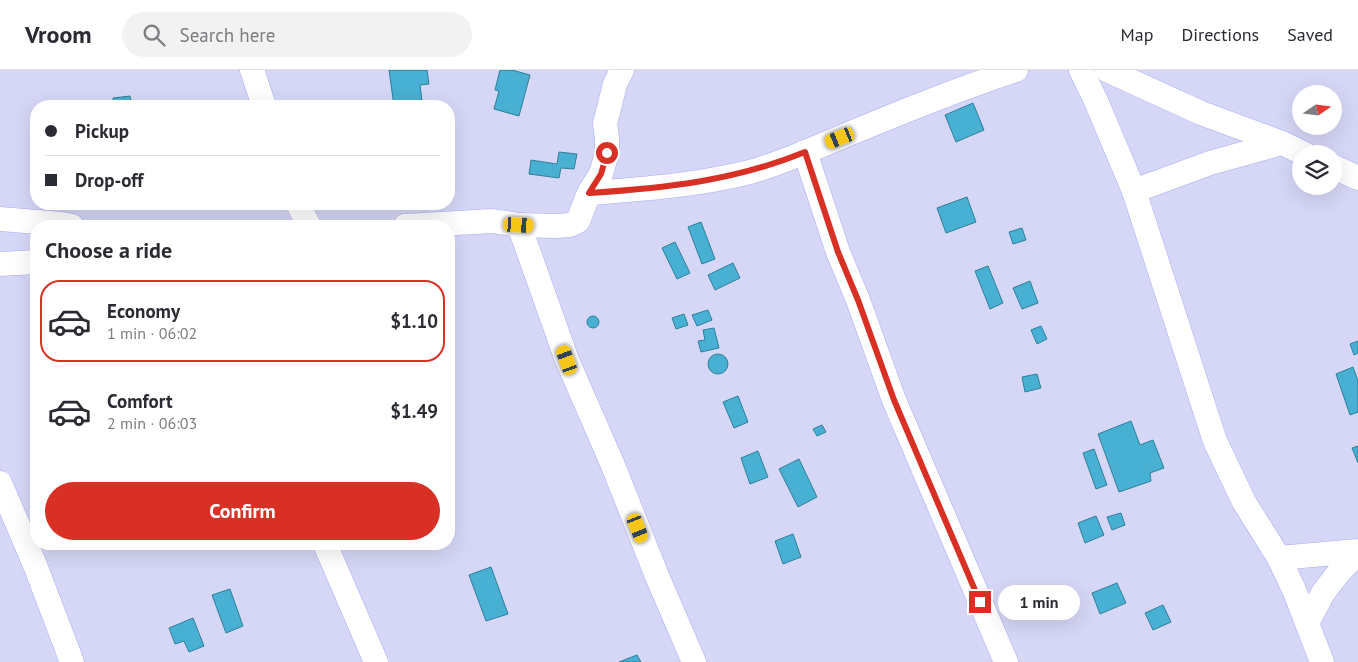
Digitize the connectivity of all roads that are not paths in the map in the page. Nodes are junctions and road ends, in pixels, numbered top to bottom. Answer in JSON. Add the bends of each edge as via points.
{"nodes":[{"id":1,"x":252,"y":70,"type":"edge"},
{"id":2,"x":622,"y":70,"type":"edge"},
{"id":3,"x":1016,"y":70,"type":"edge"},
{"id":4,"x":1081,"y":70,"type":"edge"},
{"id":5,"x":1107,"y":70,"type":"edge"},
{"id":6,"x":262,"y":100,"type":"edge"},
{"id":7,"x":1282,"y":143,"type":"junction"},
{"id":8,"x":1292,"y":148,"type":"edge"},
{"id":9,"x":805,"y":152,"type":"junction"},
{"id":10,"x":1342,"y":171,"type":"edge"},
{"id":11,"x":1358,"y":178,"type":"edge"},
{"id":12,"x":1134,"y":191,"type":"junction"},
{"id":13,"x":589,"y":193,"type":"junction"},
{"id":14,"x":0,"y":220,"type":"edge"},
{"id":15,"x":30,"y":222,"type":"edge"},
{"id":16,"x":455,"y":223,"type":"edge"},
{"id":17,"x":519,"y":225,"type":"junction"},
{"id":18,"x":30,"y":262,"type":"edge"},
{"id":19,"x":0,"y":264,"type":"edge"},
{"id":20,"x":0,"y":483,"type":"edge"},
{"id":21,"x":328,"y":550,"type":"edge"},
{"id":22,"x":1358,"y":552,"type":"edge"},
{"id":23,"x":1279,"y":558,"type":"junction"},
{"id":24,"x":1307,"y":623,"type":"junction"},
{"id":25,"x":72,"y":662,"type":"edge"},
{"id":26,"x":376,"y":662,"type":"edge"},
{"id":27,"x":694,"y":662,"type":"edge"},
{"id":28,"x":1006,"y":662,"type":"edge"},
{"id":29,"x":1322,"y":662,"type":"edge"}],
"edges":[{"from":1,"to":6,"type":"street"},
{"from":2,"to":13,"type":"street","via":[[605,124],[607,153],[601,174]]},
{"from":3,"to":9,"type":"street"},
{"from":4,"to":12,"type":"street"},
{"from":5,"to":7,"type":"street","via":[[1201,113]]},
{"from":7,"to":8,"type":"street"},
{"from":7,"to":12,"type":"street","via":[[1210,163]]},
{"from":9,"to":13,"type":"street","via":[[750,172],[690,184]]},
{"from":9,"to":28,"type":"street","via":[[838,252],[894,400]]},
{"from":10,"to":11,"type":"street"},
{"from":12,"to":23,"type":"street","via":[[1215,442],[1244,502]]},
{"from":13,"to":17,"type":"street","via":[[578,221],[570,225]]},
{"from":14,"to":15,"type":"street"},
{"from":16,"to":17,"type":"street","via":[[492,221]]},
{"from":17,"to":27,"type":"street","via":[[567,360]]},
{"from":18,"to":19,"type":"street"},
{"from":20,"to":25,"type":"street"},
{"from":21,"to":26,"type":"street"},
{"from":22,"to":23,"type":"street"},
{"from":22,"to":24,"type":"street","via":[[1323,593]]},
{"from":23,"to":24,"type":"street"},
{"from":24,"to":29,"type":"street"}]}
